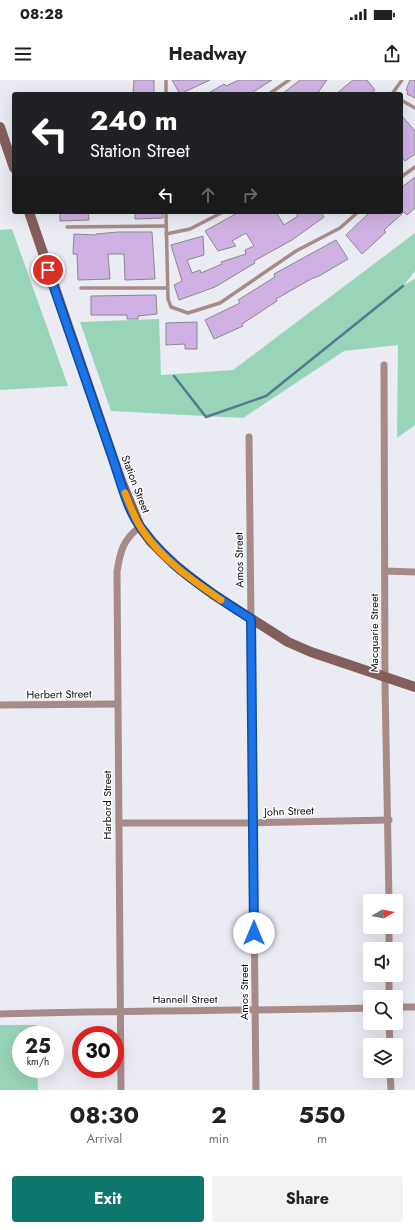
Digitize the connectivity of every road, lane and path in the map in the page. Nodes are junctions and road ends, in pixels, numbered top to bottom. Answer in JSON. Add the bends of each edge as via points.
{"nodes":[{"id":1,"x":166,"y":80,"type":"edge"},
{"id":2,"x":289,"y":80,"type":"edge"},
{"id":3,"x":402,"y":80,"type":"edge"},
{"id":4,"x":166,"y":92,"type":"edge"},
{"id":5,"x":272,"y":92,"type":"edge"},
{"id":6,"x":393,"y":92,"type":"edge"},
{"id":7,"x":403,"y":101,"type":"edge"},
{"id":8,"x":415,"y":108,"type":"edge"},
{"id":9,"x":0,"y":127,"type":"edge"},
{"id":10,"x":12,"y":162,"type":"edge"},
{"id":11,"x":415,"y":167,"type":"edge"},
{"id":12,"x":403,"y":176,"type":"edge"},
{"id":13,"x":30,"y":214,"type":"edge"},
{"id":14,"x":166,"y":214,"type":"edge"},
{"id":15,"x":218,"y":214,"type":"edge"},
{"id":16,"x":356,"y":214,"type":"edge"},
{"id":17,"x":166,"y":226,"type":"junction"},
{"id":18,"x":67,"y":227,"type":"dead end"},
{"id":19,"x":166,"y":234,"type":"junction"},
{"id":20,"x":81,"y":288,"type":"dead end"},
{"id":21,"x":166,"y":288,"type":"junction"},
{"id":22,"x":384,"y":365,"type":"dead end"},
{"id":23,"x":249,"y":437,"type":"dead end"},
{"id":24,"x":140,"y":527,"type":"junction"},
{"id":25,"x":385,"y":571,"type":"junction"},
{"id":26,"x":415,"y":572,"type":"edge"},
{"id":27,"x":251,"y":619,"type":"junction"},
{"id":28,"x":385,"y":678,"type":"junction"},
{"id":29,"x":415,"y":687,"type":"edge"},
{"id":30,"x":118,"y":704,"type":"junction"},
{"id":31,"x":0,"y":705,"type":"edge"},
{"id":32,"x":389,"y":820,"type":"junction"},
{"id":33,"x":118,"y":823,"type":"junction"},
{"id":34,"x":253,"y":823,"type":"junction"},
{"id":35,"x":389,"y":894,"type":"edge"},
{"id":36,"x":403,"y":1007,"type":"edge"},
{"id":37,"x":415,"y":1007,"type":"edge"},
{"id":38,"x":363,"y":1008,"type":"edge"},
{"id":39,"x":120,"y":1010,"type":"junction"},
{"id":40,"x":255,"y":1011,"type":"junction"},
{"id":41,"x":0,"y":1014,"type":"edge"},
{"id":42,"x":390,"y":1078,"type":"edge"},
{"id":43,"x":121,"y":1090,"type":"edge"},
{"id":44,"x":256,"y":1090,"type":"edge"},
{"id":45,"x":391,"y":1090,"type":"edge"}],
"edges":[{"from":1,"to":4,"type":"lane"},
{"from":2,"to":5,"type":"lane"},
{"from":3,"to":6,"type":"lane"},
{"from":7,"to":8,"type":"lane"},
{"from":9,"to":10,"type":"street"},
{"from":11,"to":12,"type":"lane"},
{"from":13,"to":24,"type":"street","name":"Station Street","via":[[110,450]]},
{"from":14,"to":17,"type":"lane"},
{"from":15,"to":19,"type":"lane","via":[[190,229]]},
{"from":16,"to":21,"type":"lane","via":[[340,228],[296,251],[220,303],[188,314],[172,307]]},
{"from":17,"to":18,"type":"lane"},
{"from":17,"to":19,"type":"lane"},
{"from":19,"to":21,"type":"lane"},
{"from":20,"to":21,"type":"lane"},
{"from":22,"to":25,"type":"street","name":"Macquarie Street"},
{"from":23,"to":27,"type":"street","name":"Amos Street"},
{"from":24,"to":27,"type":"street","name":"Station Street","via":[[160,552],[177,567]]},
{"from":24,"to":30,"type":"street","name":"Harbord Street","via":[[123,545],[117,572]]},
{"from":25,"to":26,"type":"street"},
{"from":25,"to":28,"type":"street","name":"Macquarie Street"},
{"from":27,"to":28,"type":"street","name":"Station Street","via":[[288,642]]},
{"from":27,"to":34,"type":"street","name":"Amos Street"},
{"from":28,"to":29,"type":"street","name":"Station Street"},
{"from":28,"to":32,"type":"street","name":"Macquarie Street"},
{"from":30,"to":31,"type":"street","name":"Herbert Street"},
{"from":30,"to":33,"type":"street","name":"Harbord Street"},
{"from":32,"to":34,"type":"street","name":"John Street"},
{"from":32,"to":35,"type":"street","name":"Macquarie Street"},
{"from":33,"to":34,"type":"street","name":"John Street"},
{"from":33,"to":39,"type":"street","name":"Harbord Street"},
{"from":34,"to":40,"type":"street","name":"Amos Street"},
{"from":36,"to":37,"type":"street"},
{"from":38,"to":40,"type":"street","name":"Hannell Street"},
{"from":39,"to":40,"type":"street","name":"Hannell Street"},
{"from":39,"to":41,"type":"street","name":"Hannell Street"},
{"from":39,"to":43,"type":"street","name":"Harbord Street"},
{"from":40,"to":44,"type":"street","name":"Amos Street"},
{"from":42,"to":45,"type":"street"}]}
